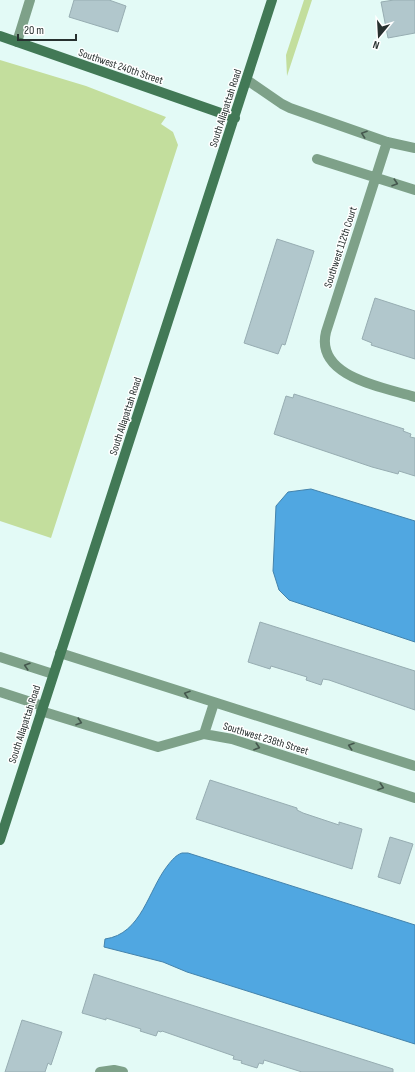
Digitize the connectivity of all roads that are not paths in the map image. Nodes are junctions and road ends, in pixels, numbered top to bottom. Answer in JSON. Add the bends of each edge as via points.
{"nodes":[{"id":1,"x":30,"y":0,"type":"edge"},
{"id":2,"x":272,"y":0,"type":"edge"},
{"id":3,"x":0,"y":36,"type":"edge"},
{"id":4,"x":17,"y":42,"type":"junction"},
{"id":5,"x":247,"y":80,"type":"junction"},
{"id":6,"x":235,"y":118,"type":"junction"},
{"id":7,"x":387,"y":142,"type":"junction"},
{"id":8,"x":415,"y":148,"type":"edge"},
{"id":9,"x":317,"y":159,"type":"dead end"},
{"id":10,"x":375,"y":177,"type":"junction"},
{"id":11,"x":415,"y":190,"type":"edge"},
{"id":12,"x":415,"y":397,"type":"edge"},
{"id":13,"x":60,"y":653,"type":"junction"},
{"id":14,"x":0,"y":657,"type":"edge"},
{"id":15,"x":53,"y":674,"type":"junction"},
{"id":16,"x":0,"y":692,"type":"edge"},
{"id":17,"x":214,"y":702,"type":"junction"},
{"id":18,"x":42,"y":708,"type":"junction"},
{"id":19,"x":204,"y":734,"type":"junction"},
{"id":20,"x":415,"y":766,"type":"edge"},
{"id":21,"x":415,"y":798,"type":"edge"},
{"id":22,"x":0,"y":840,"type":"edge"},
{"id":23,"x":100,"y":1072,"type":"edge"},
{"id":24,"x":123,"y":1072,"type":"edge"}],
"edges":[{"from":1,"to":4,"type":"street"},
{"from":2,"to":5,"type":"main road","name":"South Allapattah Road"},
{"from":3,"to":4,"type":"main road","name":"Southwest 240th Street"},
{"from":4,"to":6,"type":"main road","name":"Southwest 240th Street"},
{"from":5,"to":6,"type":"main road","name":"South Allapattah Road"},
{"from":7,"to":5,"type":"street","one_way":true,"via":[[282,104]]},
{"from":6,"to":13,"type":"main road","name":"South Allapattah Road"},
{"from":7,"to":8,"type":"street"},
{"from":7,"to":10,"type":"street","name":"Southwest 112th Court"},
{"from":9,"to":10,"type":"street"},
{"from":10,"to":11,"type":"street","one_way":true},
{"from":10,"to":12,"type":"street","name":"Southwest 112th Court","via":[[324,345],[330,358],[346,374]]},
{"from":13,"to":15,"type":"main road","name":"South Allapattah Road"},
{"from":17,"to":13,"type":"street","name":"Southwest 238th Street","one_way":true},
{"from":15,"to":14,"type":"street","one_way":true},
{"from":15,"to":18,"type":"main road","name":"South Allapattah Road"},
{"from":16,"to":18,"type":"street","name":"Southwest 238th Street"},
{"from":17,"to":19,"type":"street"},
{"from":20,"to":17,"type":"street","name":"Southwest 238th Street","one_way":true},
{"from":18,"to":19,"type":"street","name":"Southwest 238th Street","one_way":true,"via":[[158,747]]},
{"from":18,"to":22,"type":"main road","name":"South Allapattah Road"},
{"from":19,"to":21,"type":"street","name":"Southwest 238th Street","one_way":true,"via":[[232,739]]},
{"from":23,"to":24,"type":"street"}]}
